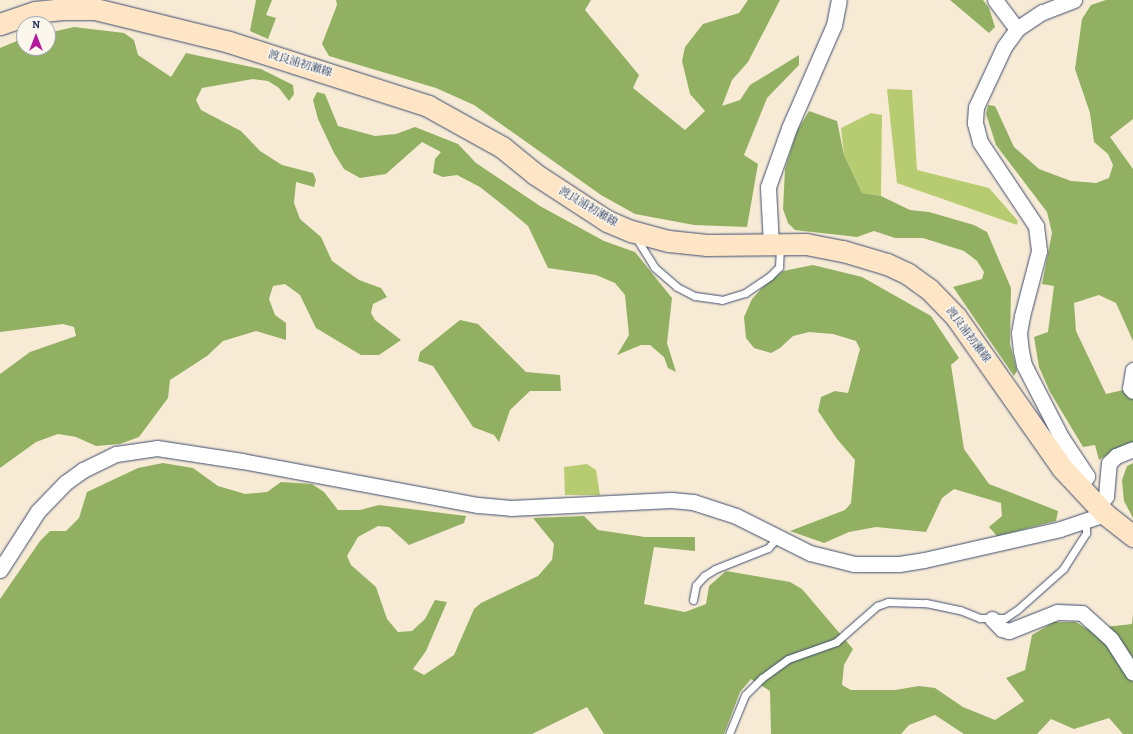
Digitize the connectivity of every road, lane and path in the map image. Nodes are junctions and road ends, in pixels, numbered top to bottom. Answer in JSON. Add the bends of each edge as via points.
{"nodes":[{"id":1,"x":839,"y":0,"type":"edge"},
{"id":2,"x":995,"y":0,"type":"edge"},
{"id":3,"x":1074,"y":0,"type":"edge"},
{"id":4,"x":0,"y":24,"type":"edge"},
{"id":5,"x":1017,"y":29,"type":"junction"},
{"id":6,"x":631,"y":231,"type":"junction"},
{"id":7,"x":776,"y":245,"type":"junction"},
{"id":8,"x":1133,"y":370,"type":"edge"},
{"id":9,"x":1133,"y":391,"type":"edge"},
{"id":10,"x":1133,"y":449,"type":"edge"},
{"id":11,"x":1079,"y":489,"type":"junction"},
{"id":12,"x":1096,"y":515,"type":"junction"},
{"id":13,"x":1133,"y":536,"type":"edge"},
{"id":14,"x":777,"y":538,"type":"junction"},
{"id":15,"x":0,"y":570,"type":"edge"},
{"id":16,"x":693,"y":600,"type":"dead end"},
{"id":17,"x":992,"y":619,"type":"junction"},
{"id":18,"x":1133,"y":673,"type":"edge"},
{"id":19,"x":729,"y":734,"type":"edge"}],
"edges":[{"from":1,"to":7,"type":"street","via":[[834,26],[789,128],[768,188]]},
{"from":2,"to":5,"type":"street"},
{"from":3,"to":5,"type":"street","via":[[1042,12]]},
{"from":4,"to":6,"type":"main road","name":"渡良浦初瀬線","via":[[35,12],[95,9],[229,42],[397,94],[468,126],[502,147],[535,174],[578,203],[607,221]]},
{"from":5,"to":11,"type":"street","via":[[1004,48],[976,107],[975,123],[980,142],[1036,226],[1040,251],[1022,316],[1019,333],[1021,351],[1024,365],[1061,437],[1088,476]]},
{"from":6,"to":7,"type":"main road","name":"渡良浦初瀬線","via":[[669,241],[707,245]]},
{"from":6,"to":7,"type":"lane","via":[[654,267],[677,287],[695,296],[722,300],[745,293],[779,267]]},
{"from":7,"to":11,"type":"main road","name":"渡良浦初瀬線","via":[[819,246],[867,256],[908,274],[929,289],[956,317]]},
{"from":8,"to":9,"type":"street","via":[[1130,388]]},
{"from":10,"to":12,"type":"street","via":[[1116,456],[1109,463],[1106,496]]},
{"from":11,"to":12,"type":"main road","name":"渡良浦初瀬線"},
{"from":12,"to":13,"type":"main road","name":"渡良浦初瀬線"},
{"from":12,"to":14,"type":"street","via":[[995,545],[899,564],[854,564],[831,560]]},
{"from":12,"to":17,"type":"lane","via":[[1063,569],[1017,610],[1005,618]]},
{"from":14,"to":15,"type":"street","via":[[736,516],[693,502],[671,500],[511,508],[478,505],[158,448],[116,454],[83,470],[65,483],[38,512]]},
{"from":14,"to":16,"type":"lane","via":[[768,548],[714,569],[704,576],[696,585]]},
{"from":17,"to":18,"type":"street","via":[[1002,629],[1009,631],[1057,612],[1082,613],[1111,639]]},
{"from":17,"to":19,"type":"lane","via":[[926,602],[888,602],[877,606],[836,642],[788,659],[762,678],[745,695]]}]}
